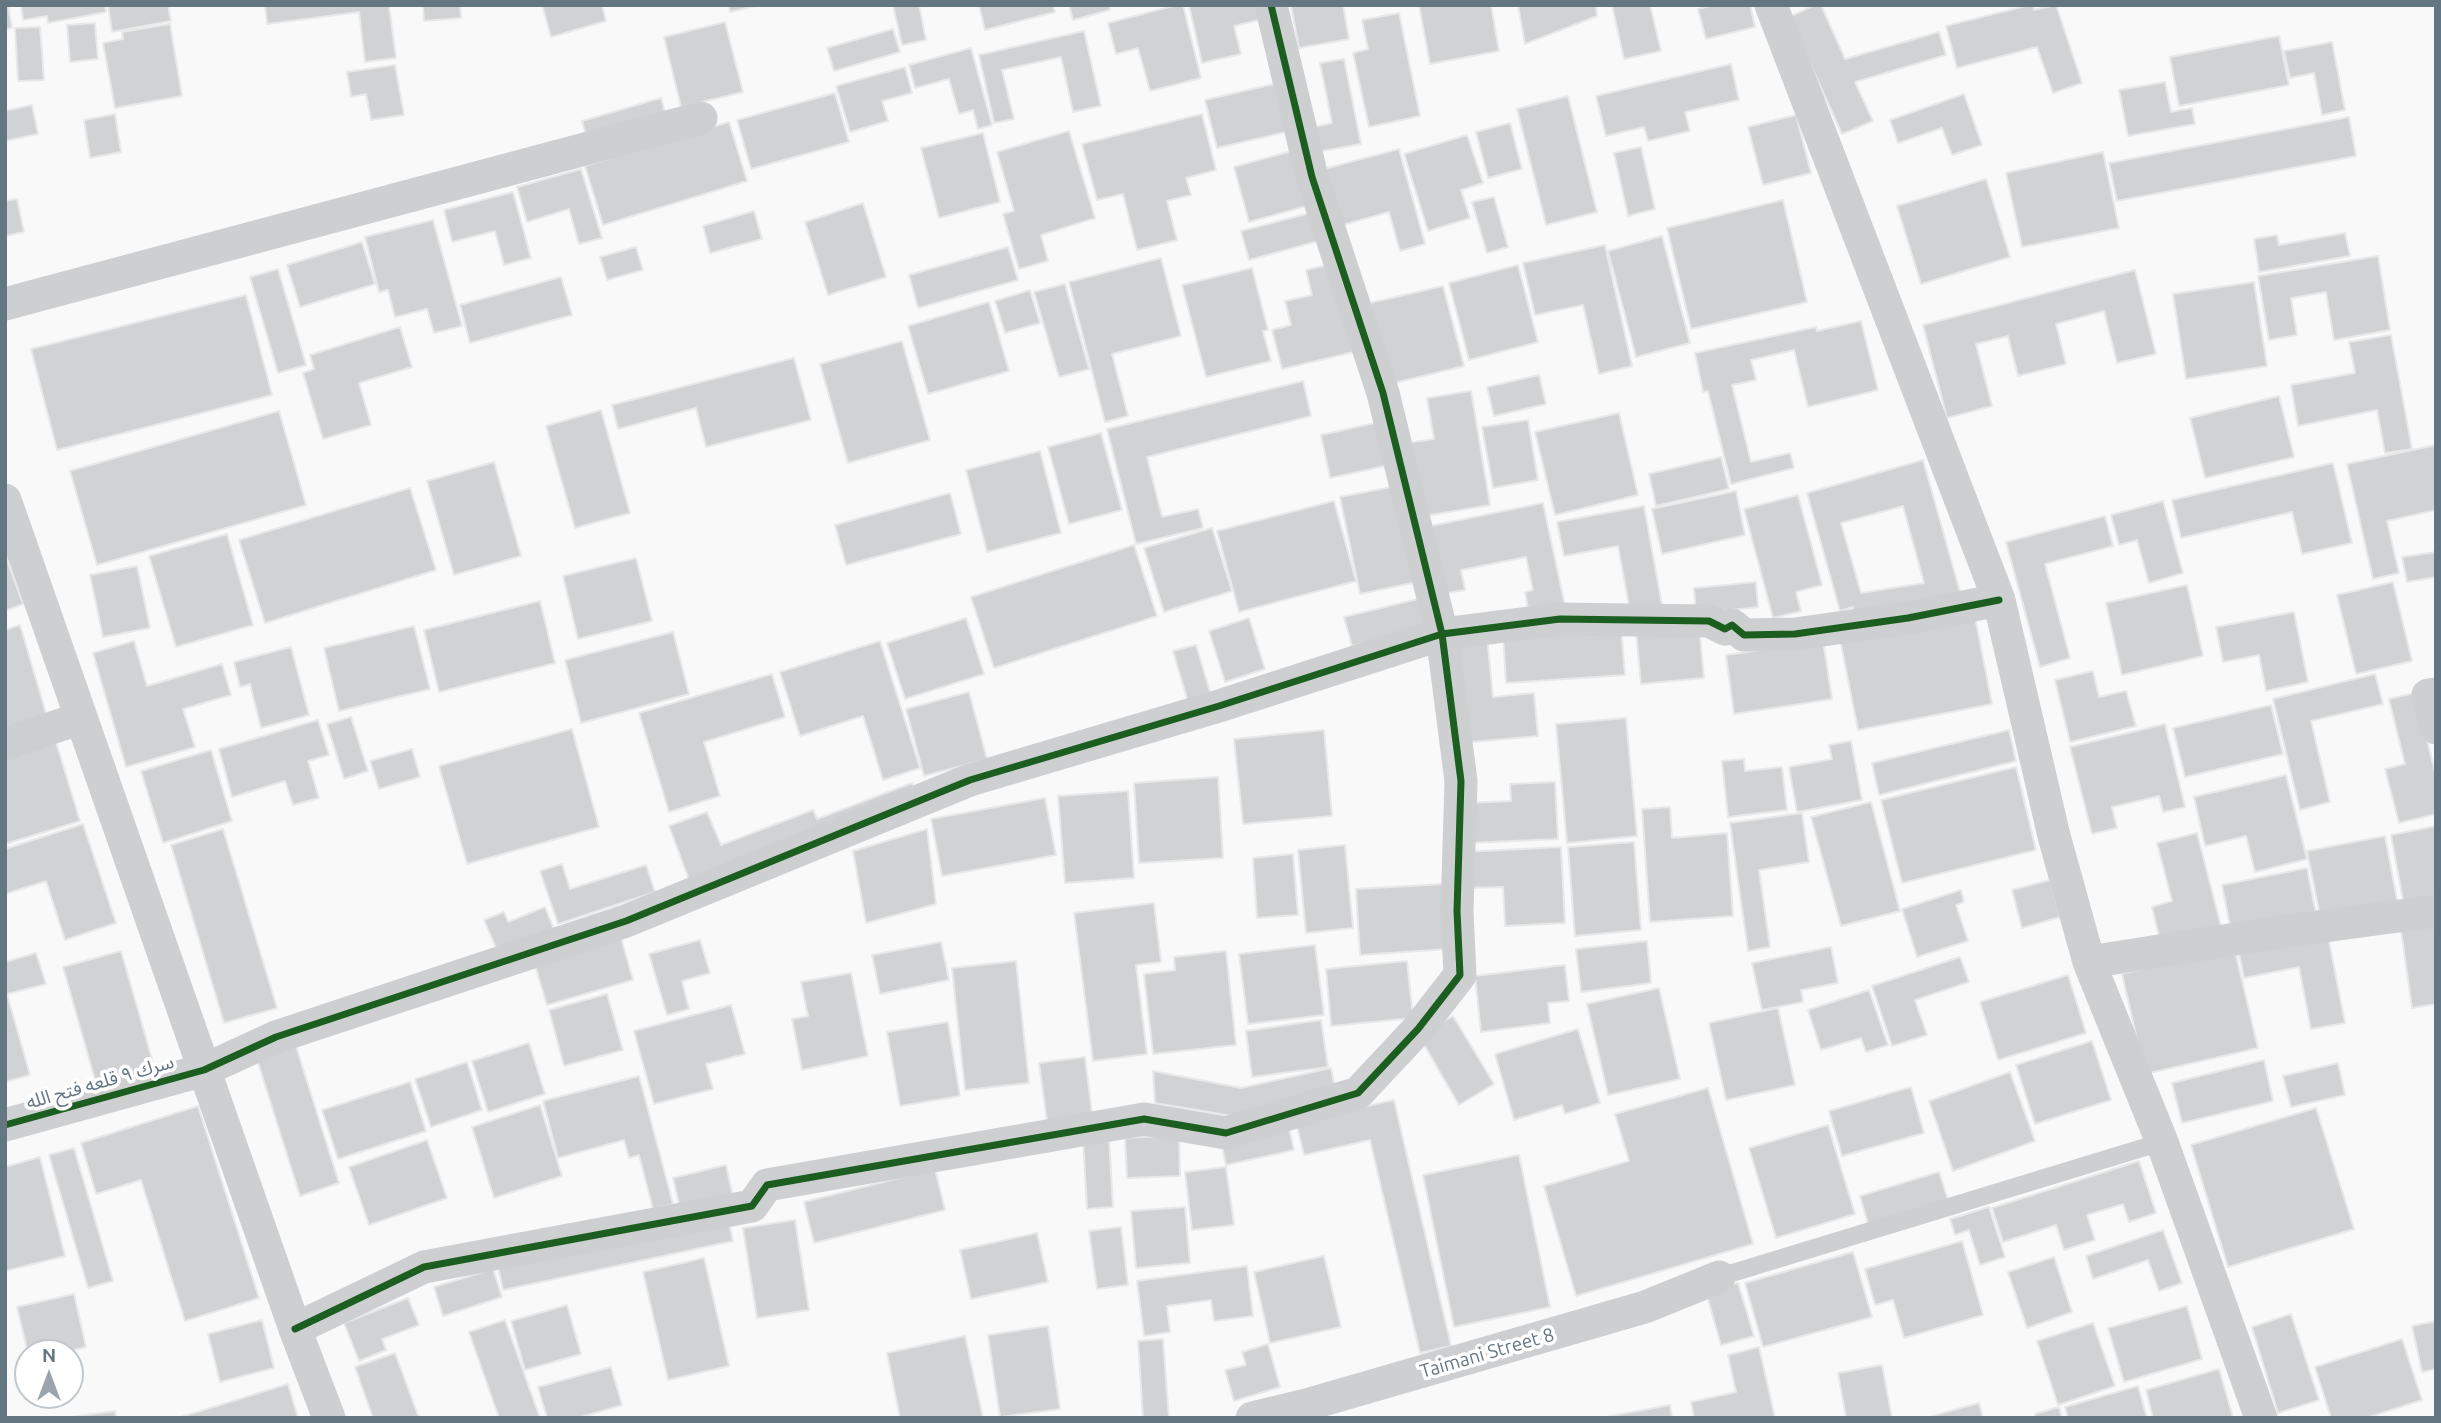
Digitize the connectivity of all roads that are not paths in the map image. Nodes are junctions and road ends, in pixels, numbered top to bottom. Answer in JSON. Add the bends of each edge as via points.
{"nodes":[{"id":1,"x":1271,"y":5,"type":"edge"},
{"id":2,"x":1771,"y":5,"type":"edge"},
{"id":3,"x":701,"y":118,"type":"dead end"},
{"id":4,"x":5,"y":304,"type":"edge"},
{"id":5,"x":5,"y":500,"type":"edge"},
{"id":6,"x":1999,"y":600,"type":"junction"},
{"id":7,"x":1442,"y":634,"type":"junction"},
{"id":8,"x":2436,"y":694,"type":"edge"},
{"id":9,"x":81,"y":719,"type":"junction"},
{"id":10,"x":2436,"y":728,"type":"edge"},
{"id":11,"x":5,"y":744,"type":"edge"},
{"id":12,"x":2436,"y":911,"type":"edge"},
{"id":13,"x":2089,"y":962,"type":"junction"},
{"id":14,"x":204,"y":1070,"type":"junction"},
{"id":15,"x":5,"y":1125,"type":"edge"},
{"id":16,"x":2162,"y":1142,"type":"junction"},
{"id":17,"x":1719,"y":1278,"type":"joint"},
{"id":18,"x":295,"y":1329,"type":"junction"},
{"id":19,"x":330,"y":1418,"type":"edge"},
{"id":20,"x":1252,"y":1418,"type":"edge"},
{"id":21,"x":2261,"y":1418,"type":"edge"}],
"edges":[{"from":1,"to":7,"type":"street","via":[[1312,177],[1383,393]]},
{"from":2,"to":6,"type":"street"},
{"from":3,"to":4,"type":"street"},
{"from":5,"to":9,"type":"street"},
{"from":6,"to":7,"type":"street","name":"سرك ٩ قلعه فتح الله","via":[[1794,634],[1744,635],[1732,625],[1725,629],[1709,621],[1560,619]]},
{"from":6,"to":13,"type":"street","via":[[2054,836]]},
{"from":7,"to":14,"type":"street","name":"سرك ٩ قلعه فتح الله","via":[[970,780],[626,921],[276,1037]]},
{"from":7,"to":18,"type":"street","via":[[1461,780],[1460,975],[1418,1029],[1358,1093],[1226,1133],[1144,1119],[767,1185],[752,1206],[424,1267]]},
{"from":8,"to":10,"type":"street","via":[[2428,695]]},
{"from":9,"to":11,"type":"street"},
{"from":9,"to":14,"type":"street"},
{"from":12,"to":13,"type":"street"},
{"from":13,"to":16,"type":"street"},
{"from":14,"to":15,"type":"street","name":"سرك ٩ قلعه فتح الله"},
{"from":14,"to":18,"type":"street"},
{"from":16,"to":17,"type":"lane"},
{"from":16,"to":21,"type":"street"},
{"from":17,"to":20,"type":"street","name":"Taimani Street 8","via":[[1646,1307]]},
{"from":18,"to":19,"type":"street"}]}
